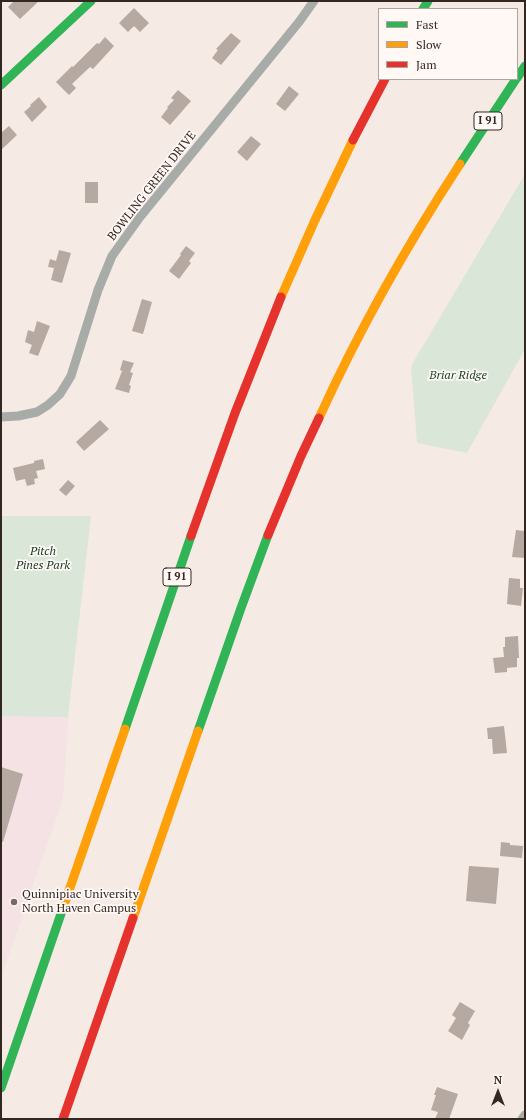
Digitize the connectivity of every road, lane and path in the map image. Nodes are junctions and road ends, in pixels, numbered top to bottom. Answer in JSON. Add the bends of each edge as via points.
{"nodes":[{"id":1,"x":91,"y":1,"type":"edge"},
{"id":2,"x":314,"y":1,"type":"edge"},
{"id":3,"x":525,"y":66,"type":"edge"},
{"id":4,"x":518,"y":76,"type":"edge"},
{"id":5,"x":383,"y":80,"type":"edge"},
{"id":6,"x":516,"y":80,"type":"edge"},
{"id":7,"x":1,"y":85,"type":"edge"},
{"id":8,"x":1,"y":417,"type":"edge"},
{"id":9,"x":1,"y":1088,"type":"edge"},
{"id":10,"x":525,"y":1115,"type":"edge"},
{"id":11,"x":63,"y":1119,"type":"edge"},
{"id":12,"x":522,"y":1119,"type":"edge"}],
"edges":[{"from":1,"to":7,"type":"main road"},
{"from":2,"to":8,"type":"street","name":"BOWLING GREEN DRIVE","via":[[140,217],[112,256],[98,290],[71,376],[60,394],[36,412]]},
{"from":3,"to":4,"type":"main road","number":"I 91"},
{"from":5,"to":9,"type":"main road","number":"I 91","via":[[313,223],[247,380]]},
{"from":6,"to":11,"type":"main road","number":"I 91","via":[[405,252],[343,369],[290,481],[230,635]]},
{"from":10,"to":12,"type":"street"}]}
